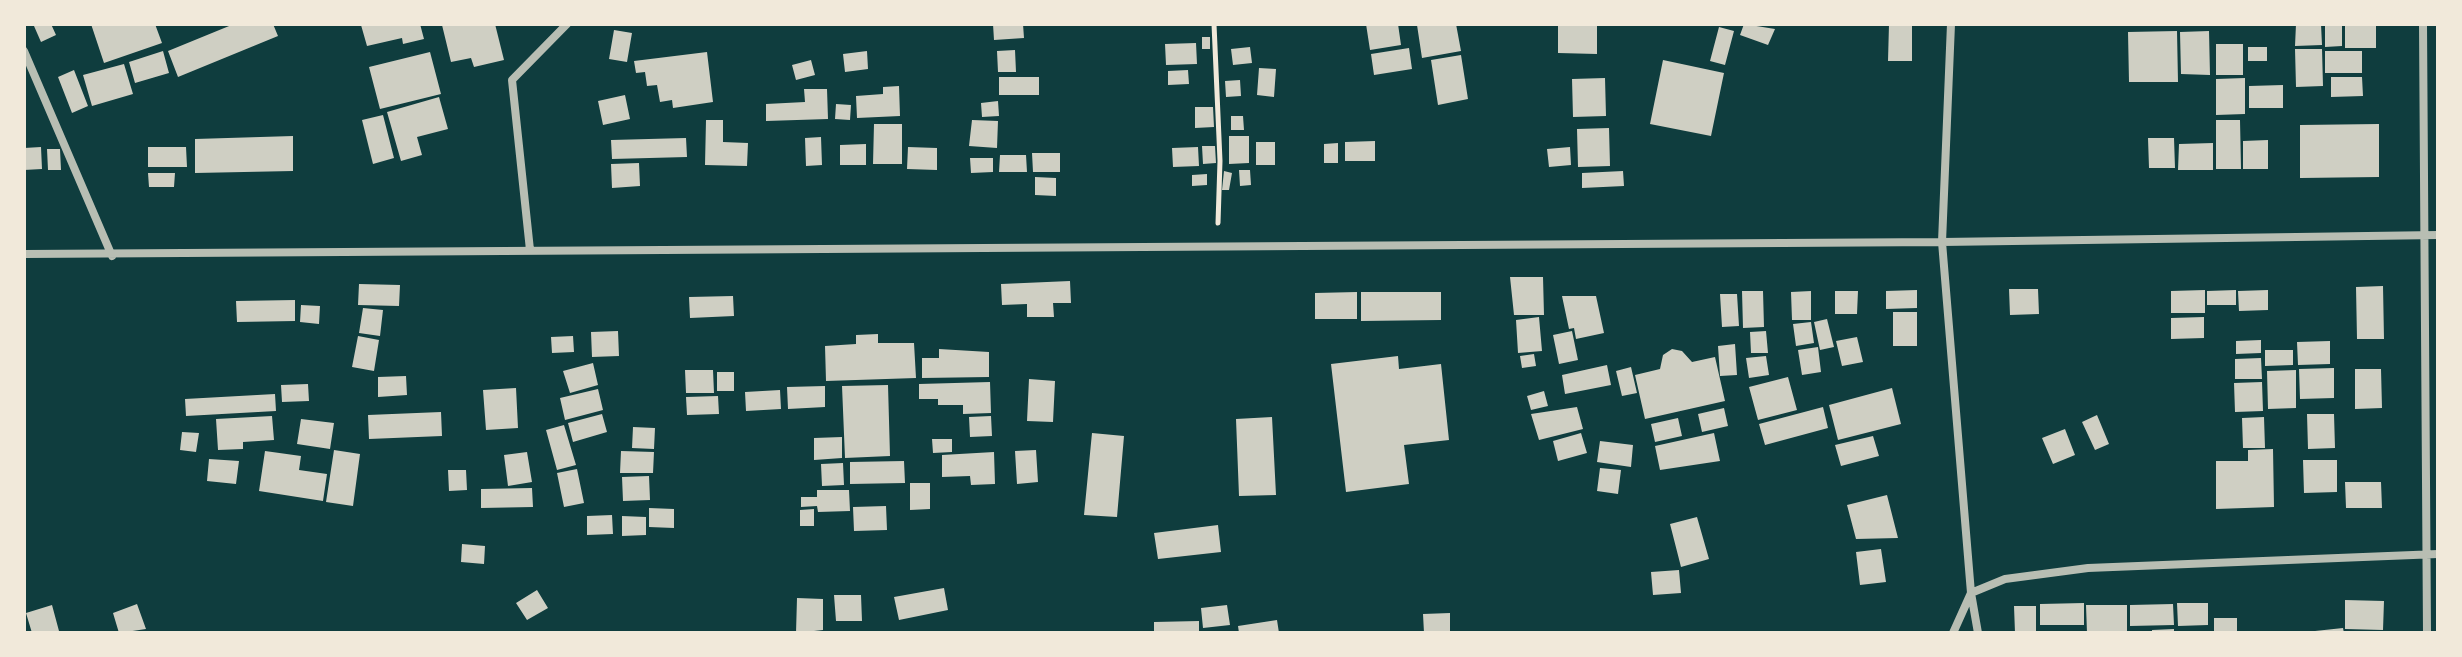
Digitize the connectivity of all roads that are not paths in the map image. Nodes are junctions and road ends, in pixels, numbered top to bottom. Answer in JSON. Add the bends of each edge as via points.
{"nodes":[{"id":1,"x":567,"y":24,"type":"edge"},
{"id":2,"x":1951,"y":24,"type":"edge"},
{"id":3,"x":2423,"y":24,"type":"edge"},
{"id":4,"x":24,"y":51,"type":"edge"},
{"id":5,"x":2426,"y":235,"type":"junction"},
{"id":6,"x":2438,"y":235,"type":"edge"},
{"id":7,"x":1942,"y":242,"type":"junction"},
{"id":8,"x":530,"y":250,"type":"junction"},
{"id":9,"x":24,"y":254,"type":"edge"},
{"id":10,"x":112,"y":256,"type":"junction"},
{"id":11,"x":2426,"y":554,"type":"junction"},
{"id":12,"x":2438,"y":554,"type":"edge"},
{"id":13,"x":1971,"y":593,"type":"junction"},
{"id":14,"x":1953,"y":633,"type":"edge"},
{"id":15,"x":1978,"y":633,"type":"edge"},
{"id":16,"x":2427,"y":633,"type":"edge"}],
"edges":[{"from":1,"to":8,"type":"street","via":[[512,80]]},
{"from":2,"to":7,"type":"street"},
{"from":3,"to":5,"type":"street"},
{"from":4,"to":10,"type":"street"},
{"from":5,"to":6,"type":"street"},
{"from":5,"to":7,"type":"street"},
{"from":5,"to":11,"type":"street"},
{"from":7,"to":8,"type":"street"},
{"from":7,"to":13,"type":"street"},
{"from":8,"to":10,"type":"street"},
{"from":9,"to":10,"type":"street"},
{"from":11,"to":12,"type":"street"},
{"from":11,"to":13,"type":"street","via":[[2088,568],[2005,579]]},
{"from":11,"to":16,"type":"street"},
{"from":13,"to":14,"type":"street"},
{"from":13,"to":15,"type":"street"}]}
